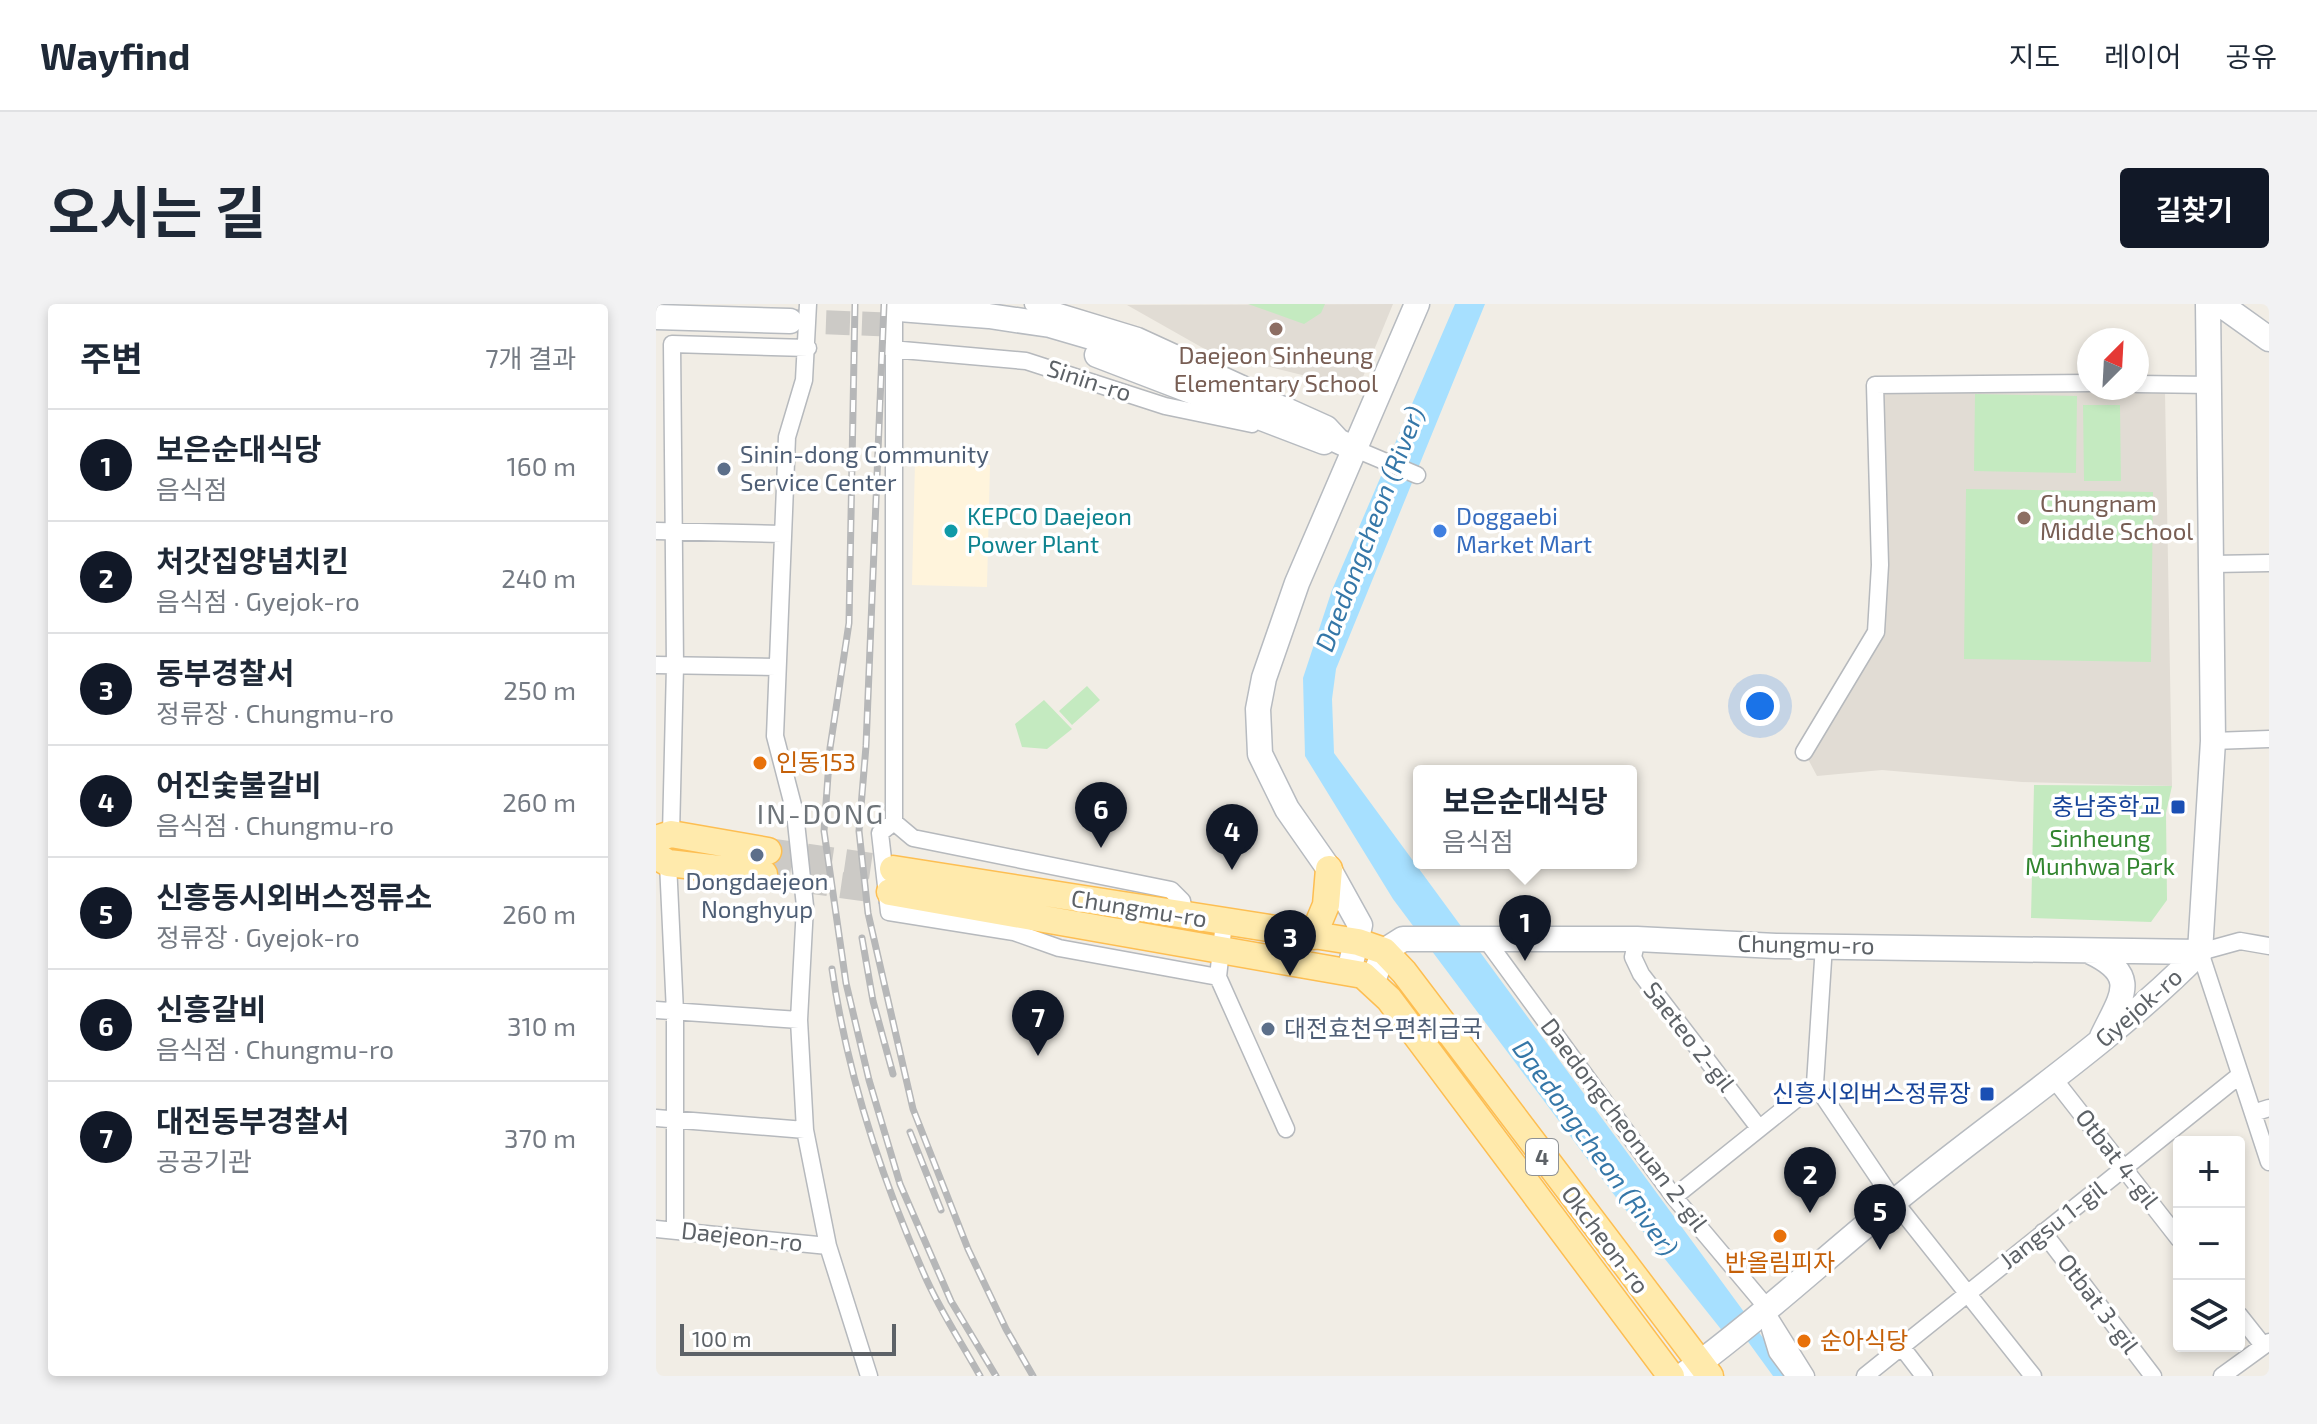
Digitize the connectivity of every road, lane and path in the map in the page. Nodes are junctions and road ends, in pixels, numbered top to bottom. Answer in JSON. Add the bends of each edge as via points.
{"nodes":[{"id":1,"x":659,"y":304,"type":"edge"},
{"id":2,"x":1033,"y":304,"type":"edge"},
{"id":3,"x":1417,"y":304,"type":"edge"},
{"id":4,"x":2208,"y":304,"type":"edge"},
{"id":5,"x":2220,"y":304,"type":"edge"},
{"id":6,"x":796,"y":311,"type":"edge"},
{"id":7,"x":898,"y":313,"type":"edge"},
{"id":8,"x":656,"y":317,"type":"edge"},
{"id":9,"x":2269,"y":339,"type":"edge"},
{"id":10,"x":808,"y":348,"type":"junction"},
{"id":11,"x":891,"y":349,"type":"junction"},
{"id":12,"x":2077,"y":383,"type":"edge"},
{"id":13,"x":2149,"y":384,"type":"edge"},
{"id":14,"x":2211,"y":385,"type":"junction"},
{"id":15,"x":1285,"y":419,"type":"junction"},
{"id":16,"x":1352,"y":448,"type":"junction"},
{"id":17,"x":1417,"y":475,"type":"dead end"},
{"id":18,"x":656,"y":531,"type":"edge"},
{"id":19,"x":674,"y":532,"type":"junction"},
{"id":20,"x":782,"y":534,"type":"junction"},
{"id":21,"x":2269,"y":563,"type":"edge"},
{"id":22,"x":2213,"y":564,"type":"junction"},
{"id":23,"x":656,"y":665,"type":"edge"},
{"id":24,"x":675,"y":666,"type":"junction"},
{"id":25,"x":776,"y":667,"type":"junction"},
{"id":26,"x":2269,"y":739,"type":"edge"},
{"id":27,"x":2213,"y":741,"type":"junction"},
{"id":28,"x":1804,"y":752,"type":"dead end"},
{"id":29,"x":894,"y":822,"type":"junction"},
{"id":30,"x":664,"y":836,"type":"edge"},
{"id":31,"x":662,"y":860,"type":"edge"},
{"id":32,"x":1329,"y":869,"type":"junction"},
{"id":33,"x":1185,"y":917,"type":"junction"},
{"id":34,"x":1224,"y":922,"type":"junction"},
{"id":35,"x":1313,"y":936,"type":"junction"},
{"id":36,"x":1484,"y":937,"type":"junction"},
{"id":37,"x":1637,"y":939,"type":"junction"},
{"id":38,"x":1358,"y":942,"type":"junction"},
{"id":39,"x":1824,"y":945,"type":"junction"},
{"id":40,"x":2269,"y":946,"type":"edge"},
{"id":41,"x":1384,"y":951,"type":"junction"},
{"id":42,"x":2089,"y":951,"type":"junction"},
{"id":43,"x":2200,"y":952,"type":"junction"},
{"id":44,"x":1220,"y":964,"type":"junction"},
{"id":45,"x":1361,"y":976,"type":"junction"},
{"id":46,"x":656,"y":1010,"type":"edge"},
{"id":47,"x":675,"y":1012,"type":"junction"},
{"id":48,"x":799,"y":1020,"type":"junction"},
{"id":49,"x":2099,"y":1043,"type":"junction"},
{"id":50,"x":2240,"y":1075,"type":"junction"},
{"id":51,"x":2054,"y":1079,"type":"junction"},
{"id":52,"x":1815,"y":1084,"type":"junction"},
{"id":53,"x":2261,"y":1111,"type":"edge"},
{"id":54,"x":656,"y":1118,"type":"edge"},
{"id":55,"x":675,"y":1120,"type":"junction"},
{"id":56,"x":1759,"y":1128,"type":"junction"},
{"id":57,"x":1286,"y":1129,"type":"dead end"},
{"id":58,"x":805,"y":1130,"type":"junction"},
{"id":59,"x":2269,"y":1162,"type":"edge"},
{"id":60,"x":2125,"y":1170,"type":"junction"},
{"id":61,"x":1674,"y":1197,"type":"junction"},
{"id":62,"x":1894,"y":1201,"type":"junction"},
{"id":63,"x":656,"y":1229,"type":"edge"},
{"id":64,"x":675,"y":1231,"type":"junction"},
{"id":65,"x":2173,"y":1231,"type":"edge"},
{"id":66,"x":2043,"y":1232,"type":"junction"},
{"id":67,"x":828,"y":1246,"type":"junction"},
{"id":68,"x":1966,"y":1294,"type":"junction"},
{"id":69,"x":1763,"y":1314,"type":"junction"},
{"id":70,"x":2245,"y":1321,"type":"edge"},
{"id":71,"x":2265,"y":1343,"type":"edge"},
{"id":72,"x":1901,"y":1346,"type":"junction"},
{"id":73,"x":1697,"y":1372,"type":"edge"},
{"id":74,"x":869,"y":1376,"type":"edge"},
{"id":75,"x":1671,"y":1376,"type":"edge"},
{"id":76,"x":1794,"y":1376,"type":"edge"},
{"id":77,"x":1806,"y":1376,"type":"edge"},
{"id":78,"x":1865,"y":1376,"type":"edge"},
{"id":79,"x":1924,"y":1376,"type":"edge"},
{"id":80,"x":2033,"y":1376,"type":"edge"},
{"id":81,"x":2153,"y":1376,"type":"edge"},
{"id":82,"x":2222,"y":1376,"type":"edge"}],
"edges":[{"from":1,"to":6,"type":"main road"},
{"from":2,"to":15,"type":"street","name":"Sinin-ro","via":[[1183,353]]},
{"from":3,"to":16,"type":"main road"},
{"from":4,"to":14,"type":"main road","name":"Gyejok-ro"},
{"from":5,"to":9,"type":"main road"},
{"from":6,"to":8,"type":"main road"},
{"from":6,"to":10,"type":"street"},
{"from":7,"to":11,"type":"street"},
{"from":7,"to":15,"type":"main road","name":"Sinin-ro","via":[[1081,349]]},
{"from":10,"to":19,"type":"street","via":[[672,344]]},
{"from":10,"to":20,"type":"street","via":[[787,437]]},
{"from":11,"to":15,"type":"street","name":"Sinin-ro","via":[[1026,361],[1165,406]]},
{"from":11,"to":29,"type":"street"},
{"from":12,"to":28,"type":"street","via":[[1875,385],[1880,565],[1876,632]]},
{"from":13,"to":14,"type":"street"},
{"from":14,"to":22,"type":"main road","name":"Gyejok-ro"},
{"from":15,"to":16,"type":"main road","name":"Sinin-ro","via":[[1319,442]]},
{"from":16,"to":17,"type":"street"},
{"from":16,"to":32,"type":"main road","via":[[1297,583],[1258,709],[1260,754],[1287,809]]},
{"from":18,"to":19,"type":"street"},
{"from":19,"to":20,"type":"street"},
{"from":19,"to":24,"type":"street"},
{"from":20,"to":25,"type":"street"},
{"from":21,"to":22,"type":"street"},
{"from":22,"to":27,"type":"main road","name":"Gyejok-ro"},
{"from":23,"to":24,"type":"street"},
{"from":24,"to":25,"type":"street"},
{"from":24,"to":30,"type":"street"},
{"from":25,"to":48,"type":"street","via":[[775,736],[795,813],[805,906]]},
{"from":26,"to":27,"type":"street"},
{"from":27,"to":43,"type":"main road","name":"Gyejok-ro"},
{"from":29,"to":33,"type":"street","via":[[913,838],[1171,890],[1182,901]]},
{"from":29,"to":44,"type":"street","via":[[880,833],[889,912],[1014,932],[1059,948]]},
{"from":30,"to":31,"type":"main road","via":[[766,862]]},
{"from":31,"to":47,"type":"street"},
{"from":32,"to":35,"type":"main road","via":[[1326,905]]},
{"from":32,"to":38,"type":"main road","via":[[1355,911]]},
{"from":33,"to":34,"type":"main road","name":"Chungmu-ro","number":"4"},
{"from":33,"to":44,"type":"main road","name":"Chungmu-ro","number":"4","via":[[892,881]]},
{"from":34,"to":35,"type":"main road","name":"Chungmu-ro","number":"4"},
{"from":34,"to":44,"type":"street"},
{"from":35,"to":38,"type":"main road","name":"Chungmu-ro","number":"4"},
{"from":36,"to":37,"type":"main road","name":"Chungmu-ro"},
{"from":36,"to":41,"type":"main road","name":"Chungmu-ro","via":[[1412,938]]},
{"from":36,"to":61,"type":"street","name":"Daedongcheonuan 2-gil"},
{"from":37,"to":39,"type":"main road","name":"Chungmu-ro"},
{"from":37,"to":56,"type":"street","name":"Saeteo 2-gil","via":[[1633,957],[1641,974]]},
{"from":38,"to":41,"type":"main road","name":"Chungmu-ro","number":"4"},
{"from":38,"to":45,"type":"main road"},
{"from":39,"to":42,"type":"main road","name":"Chungmu-ro"},
{"from":39,"to":52,"type":"street"},
{"from":40,"to":43,"type":"street","via":[[2240,941]]},
{"from":41,"to":45,"type":"main road"},
{"from":41,"to":73,"type":"main road","name":"Okcheon-ro","number":"4"},
{"from":42,"to":43,"type":"main road","name":"Chungmu-ro"},
{"from":42,"to":49,"type":"main road","via":[[2114,963],[2124,977],[2123,992]]},
{"from":43,"to":49,"type":"main road","name":"Gyejok-ro"},
{"from":43,"to":50,"type":"street"},
{"from":44,"to":45,"type":"main road","name":"Chungmu-ro","number":"4"},
{"from":44,"to":57,"type":"street"},
{"from":45,"to":75,"type":"main road"},
{"from":46,"to":47,"type":"street"},
{"from":47,"to":48,"type":"street"},
{"from":47,"to":55,"type":"street"},
{"from":48,"to":58,"type":"street"},
{"from":49,"to":51,"type":"main road","name":"Gyejok-ro"},
{"from":50,"to":53,"type":"street"},
{"from":50,"to":60,"type":"street","name":"Jangsu 1-gil"},
{"from":51,"to":60,"type":"street","name":"Otbat 4-gil"},
{"from":51,"to":62,"type":"main road","name":"Gyejok-ro"},
{"from":52,"to":56,"type":"street"},
{"from":52,"to":62,"type":"street"},
{"from":53,"to":59,"type":"street"},
{"from":54,"to":55,"type":"street"},
{"from":55,"to":58,"type":"street"},
{"from":55,"to":64,"type":"street"},
{"from":56,"to":61,"type":"street"},
{"from":58,"to":67,"type":"street"},
{"from":60,"to":65,"type":"street","name":"Otbat 4-gil"},
{"from":60,"to":66,"type":"street","name":"Jangsu 1-gil"},
{"from":61,"to":69,"type":"street","name":"Daedongcheonuan 2-gil"},
{"from":62,"to":68,"type":"street"},
{"from":62,"to":69,"type":"main road","name":"Gyejok-ro"},
{"from":63,"to":64,"type":"street","name":"Daejeon-ro"},
{"from":64,"to":67,"type":"street","name":"Daejeon-ro"},
{"from":66,"to":68,"type":"street","name":"Jangsu 1-gil"},
{"from":66,"to":81,"type":"street","name":"Otbat 3-gil"},
{"from":67,"to":74,"type":"street"},
{"from":68,"to":72,"type":"street","name":"Jangsu 1-gil"},
{"from":68,"to":80,"type":"street"},
{"from":69,"to":73,"type":"main road","name":"Gyejok-ro"},
{"from":69,"to":76,"type":"street","via":[[1777,1352]]},
{"from":69,"to":77,"type":"street","name":"Daedongcheonuan 2-gil"},
{"from":70,"to":71,"type":"street"},
{"from":71,"to":82,"type":"street"},
{"from":72,"to":78,"type":"street","name":"Jangsu 1-gil"},
{"from":72,"to":79,"type":"street"}]}
